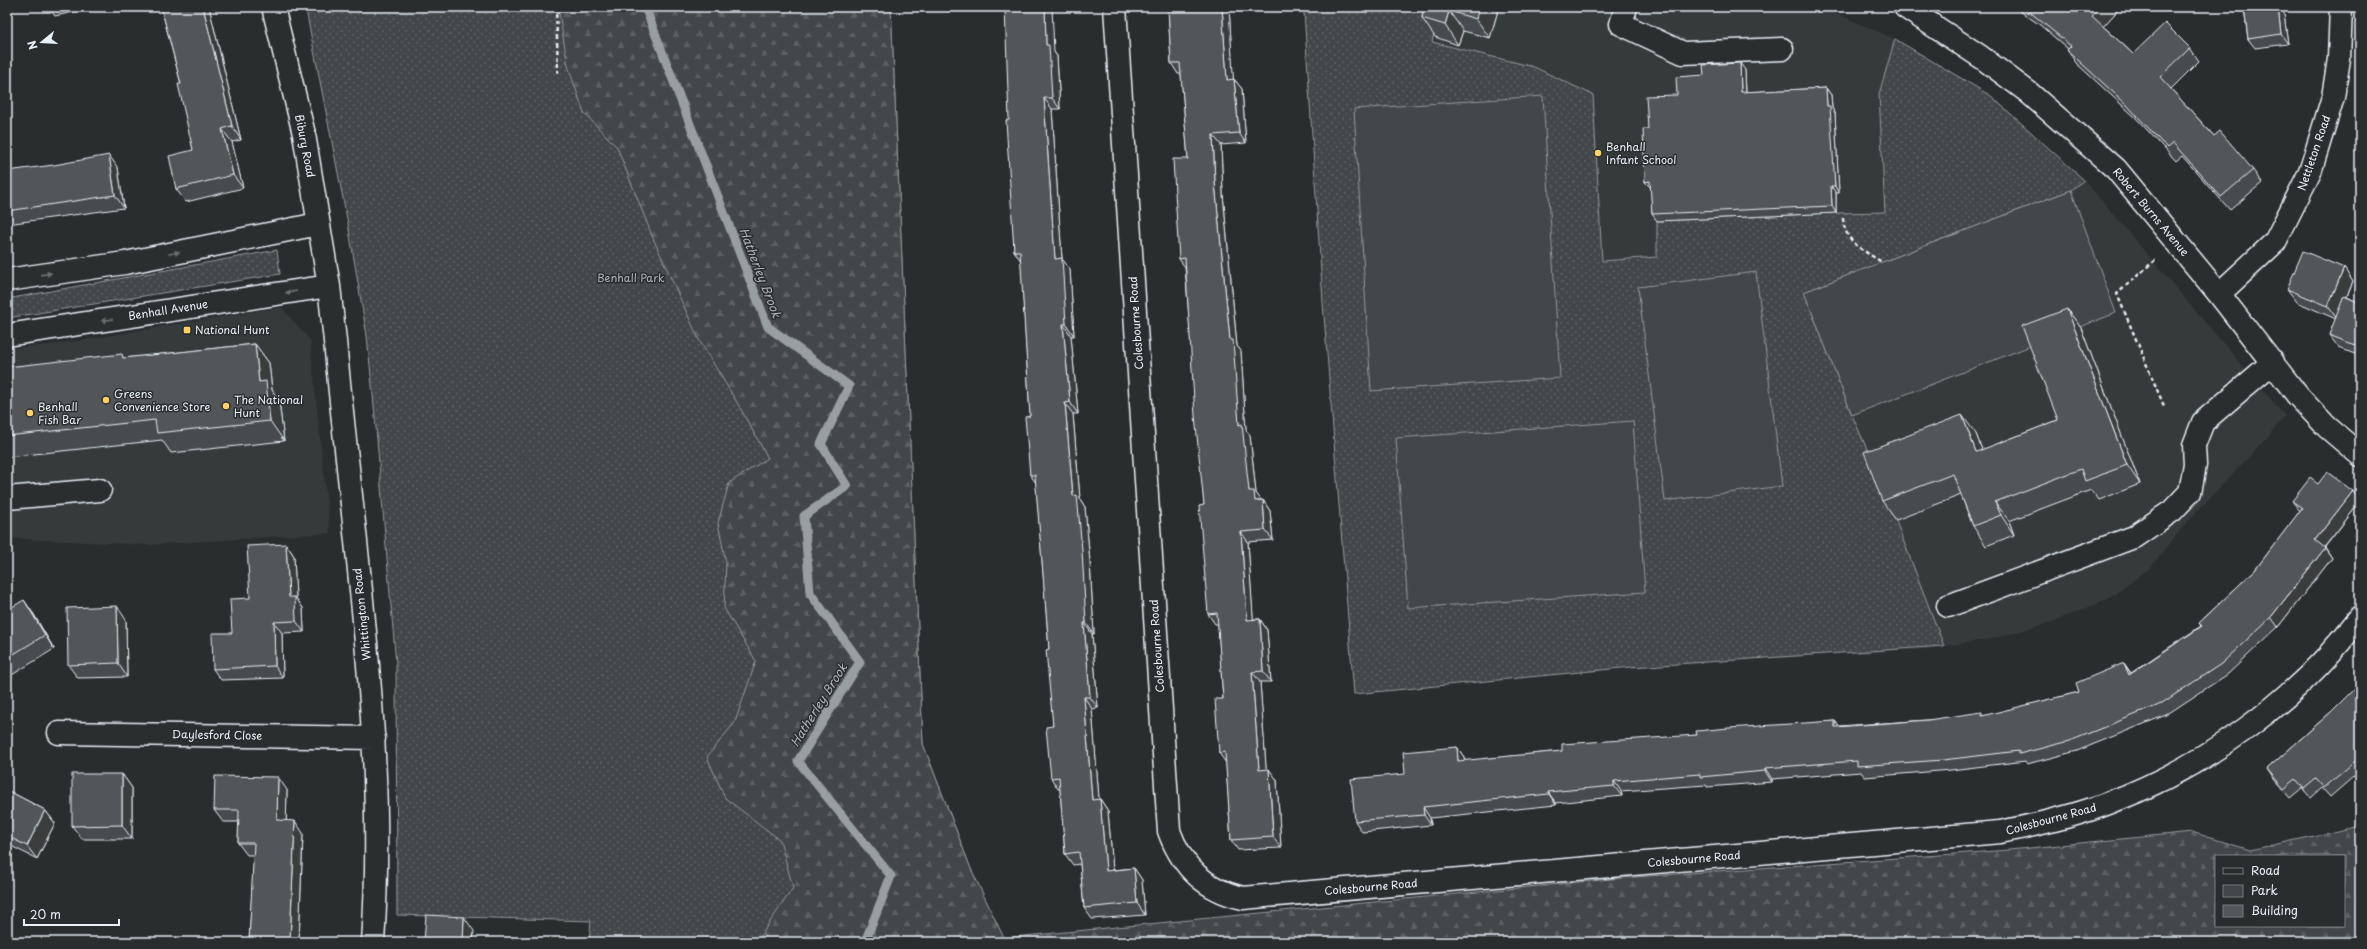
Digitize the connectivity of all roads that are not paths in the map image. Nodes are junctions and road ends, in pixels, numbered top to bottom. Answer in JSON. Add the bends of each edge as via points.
{"nodes":[{"id":1,"x":273,"y":7,"type":"edge"},
{"id":2,"x":1115,"y":7,"type":"edge"},
{"id":3,"x":1626,"y":7,"type":"edge"},
{"id":4,"x":1905,"y":7,"type":"edge"},
{"id":5,"x":2341,"y":7,"type":"edge"},
{"id":6,"x":1782,"y":49,"type":"dead end"},
{"id":7,"x":318,"y":224,"type":"junction"},
{"id":8,"x":7,"y":280,"type":"edge"},
{"id":9,"x":329,"y":286,"type":"junction"},
{"id":10,"x":2219,"y":294,"type":"junction"},
{"id":11,"x":7,"y":335,"type":"edge"},
{"id":12,"x":2273,"y":362,"type":"junction"},
{"id":13,"x":2360,"y":455,"type":"edge"},
{"id":14,"x":100,"y":490,"type":"dead end"},
{"id":15,"x":7,"y":498,"type":"edge"},
{"id":16,"x":1948,"y":606,"type":"dead end"},
{"id":17,"x":2360,"y":617,"type":"edge"},
{"id":18,"x":59,"y":733,"type":"dead end"},
{"id":19,"x":374,"y":738,"type":"junction"},
{"id":20,"x":372,"y":942,"type":"edge"}],
"edges":[{"from":1,"to":7,"type":"street","name":"Bibury Road","via":[[304,134]]},
{"from":2,"to":17,"type":"street","name":"Colesbourne Road","via":[[1169,831],[1175,850],[1186,866],[1214,888],[1228,894],[1251,897],[2000,832],[2053,821],[2155,784],[2202,758],[2247,728],[2290,694],[2328,656]]},
{"from":3,"to":6,"type":"street","via":[[1621,24],[1683,53]]},
{"from":4,"to":10,"type":"street","name":"Robert Burns Avenue","via":[[1981,57],[2073,129],[2116,169]]},
{"from":5,"to":10,"type":"street","name":"Nettleton Road","via":[[2339,59],[2333,97],[2310,172],[2275,242]]},
{"from":8,"to":7,"type":"street","one_way":true,"via":[[125,264]]},
{"from":7,"to":9,"type":"street","name":"Bibury Road"},
{"from":9,"to":11,"type":"street","name":"Benhall Avenue","one_way":true},
{"from":9,"to":19,"type":"street","name":"Whittington Road"},
{"from":10,"to":12,"type":"street","name":"Robert Burns Avenue"},
{"from":12,"to":13,"type":"street","name":"Robert Burns Avenue","via":[[2308,406]]},
{"from":12,"to":16,"type":"street","via":[[2204,422],[2194,445],[2195,465],[2190,492],[2172,511],[2134,537]]},
{"from":14,"to":15,"type":"street"},
{"from":18,"to":19,"type":"street","name":"Daylesford Close"},
{"from":19,"to":20,"type":"street","name":"Whittington Road","via":[[375,908]]}]}
